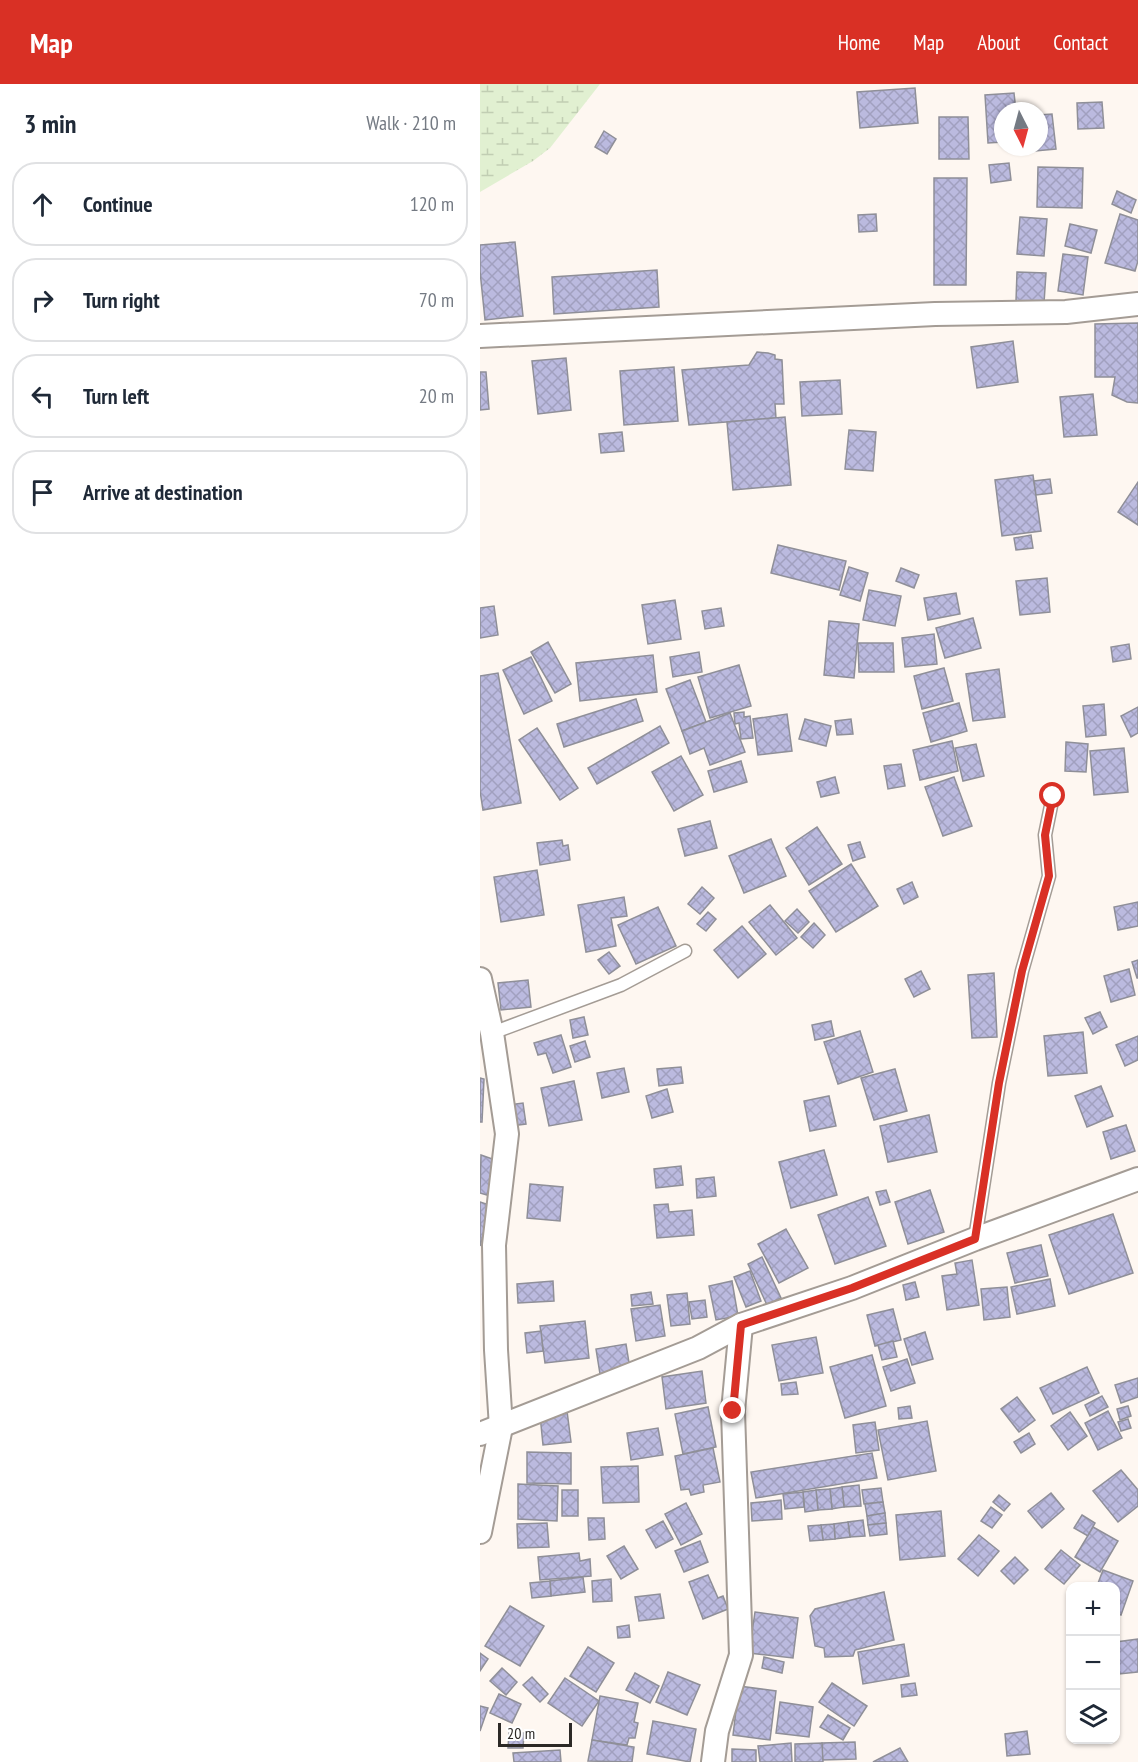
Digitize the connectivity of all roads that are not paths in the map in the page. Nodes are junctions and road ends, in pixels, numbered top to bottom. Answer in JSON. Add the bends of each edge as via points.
{"nodes":[{"id":1,"x":1138,"y":304,"type":"edge"},
{"id":2,"x":480,"y":336,"type":"edge"},
{"id":3,"x":1053,"y":796,"type":"dead end"},
{"id":4,"x":685,"y":951,"type":"dead end"},
{"id":5,"x":480,"y":979,"type":"edge"},
{"id":6,"x":492,"y":1033,"type":"junction"},
{"id":7,"x":1138,"y":1179,"type":"edge"},
{"id":8,"x":975,"y":1239,"type":"junction"},
{"id":9,"x":741,"y":1325,"type":"junction"},
{"id":10,"x":501,"y":1427,"type":"junction"},
{"id":11,"x":480,"y":1434,"type":"edge"},
{"id":12,"x":480,"y":1532,"type":"edge"},
{"id":13,"x":713,"y":1762,"type":"edge"}],
"edges":[{"from":1,"to":2,"type":"street","via":[[1066,312],[935,314]]},
{"from":3,"to":8,"type":"lane","via":[[1045,835],[1049,876],[1022,971],[999,1083]]},
{"from":4,"to":6,"type":"lane","via":[[621,985]]},
{"from":5,"to":6,"type":"street"},
{"from":6,"to":10,"type":"street","via":[[507,1134],[494,1245]]},
{"from":7,"to":8,"type":"street"},
{"from":8,"to":9,"type":"street","via":[[852,1288]]},
{"from":9,"to":10,"type":"street","via":[[698,1348]]},
{"from":9,"to":13,"type":"street","via":[[733,1411],[741,1655],[717,1731]]},
{"from":10,"to":11,"type":"street"},
{"from":10,"to":12,"type":"street"}]}
